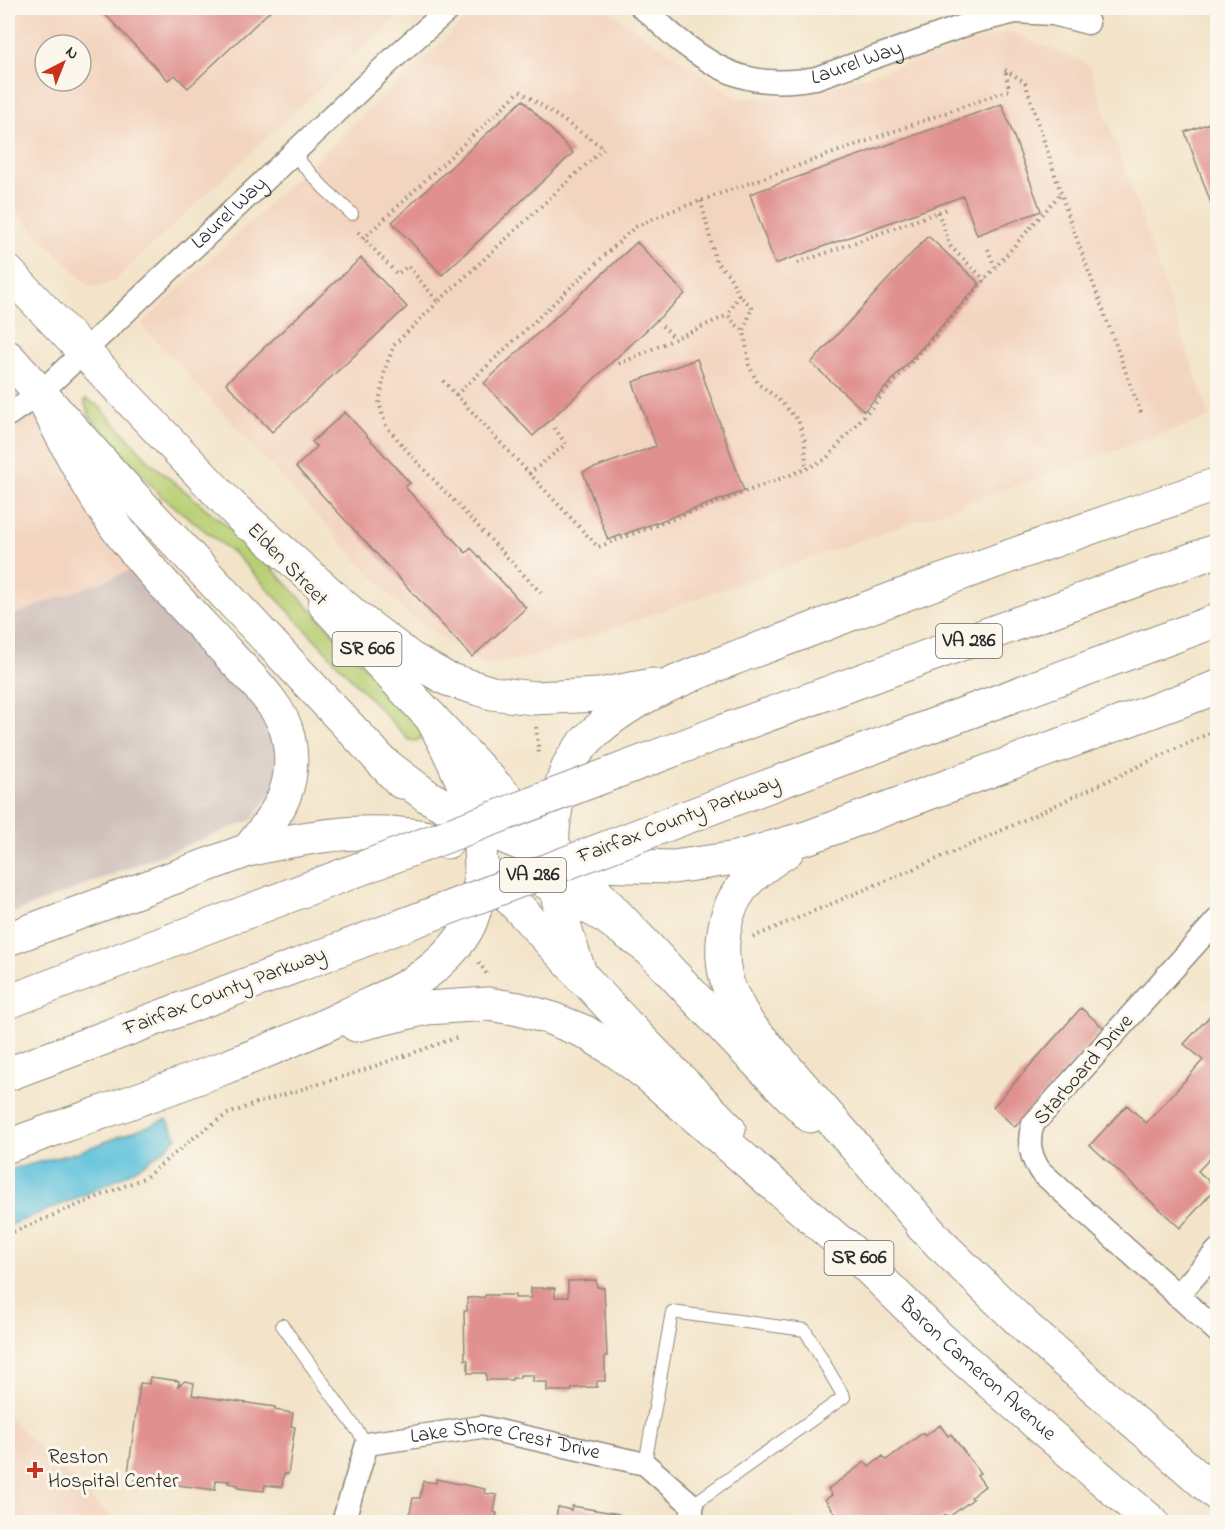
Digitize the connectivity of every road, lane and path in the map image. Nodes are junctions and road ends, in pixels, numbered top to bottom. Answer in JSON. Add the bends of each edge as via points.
{"nodes":[{"id":1,"x":450,"y":8,"type":"edge"},
{"id":2,"x":642,"y":8,"type":"edge"},
{"id":3,"x":1088,"y":23,"type":"dead end"},
{"id":4,"x":292,"y":153,"type":"junction"},
{"id":5,"x":1061,"y":194,"type":"junction"},
{"id":6,"x":701,"y":201,"type":"junction"},
{"id":7,"x":947,"y":209,"type":"dead end"},
{"id":8,"x":938,"y":212,"type":"junction"},
{"id":9,"x":352,"y":220,"type":"joint"},
{"id":10,"x":363,"y":239,"type":"junction"},
{"id":11,"x":988,"y":249,"type":"dead end"},
{"id":12,"x":798,"y":263,"type":"dead end"},
{"id":13,"x":995,"y":268,"type":"junction"},
{"id":14,"x":8,"y":272,"type":"edge"},
{"id":15,"x":985,"y":280,"type":"junction"},
{"id":16,"x":739,"y":295,"type":"junction"},
{"id":17,"x":438,"y":302,"type":"junction"},
{"id":18,"x":728,"y":315,"type":"junction"},
{"id":19,"x":662,"y":326,"type":"dead end"},
{"id":20,"x":744,"y":331,"type":"junction"},
{"id":21,"x":675,"y":338,"type":"junction"},
{"id":22,"x":83,"y":352,"type":"junction"},
{"id":23,"x":8,"y":357,"type":"edge"},
{"id":24,"x":618,"y":363,"type":"dead end"},
{"id":25,"x":443,"y":381,"type":"dead end"},
{"id":26,"x":40,"y":393,"type":"junction"},
{"id":27,"x":456,"y":395,"type":"junction"},
{"id":28,"x":1141,"y":413,"type":"dead end"},
{"id":29,"x":8,"y":416,"type":"edge"},
{"id":30,"x":553,"y":426,"type":"dead end"},
{"id":31,"x":806,"y":469,"type":"junction"},
{"id":32,"x":529,"y":474,"type":"junction"},
{"id":33,"x":1218,"y":484,"type":"edge"},
{"id":34,"x":229,"y":504,"type":"junction"},
{"id":35,"x":1218,"y":550,"type":"edge"},
{"id":36,"x":541,"y":593,"type":"dead end"},
{"id":37,"x":1218,"y":621,"type":"edge"},
{"id":38,"x":678,"y":680,"type":"junction"},
{"id":39,"x":1218,"y":687,"type":"edge"},
{"id":40,"x":431,"y":717,"type":"junction"},
{"id":41,"x":536,"y":724,"type":"dead end"},
{"id":42,"x":540,"y":763,"type":"dead end"},
{"id":43,"x":808,"y":837,"type":"junction"},
{"id":44,"x":475,"y":847,"type":"junction"},
{"id":45,"x":248,"y":850,"type":"junction"},
{"id":46,"x":557,"y":862,"type":"junction"},
{"id":47,"x":1218,"y":919,"type":"edge"},
{"id":48,"x":8,"y":939,"type":"edge"},
{"id":49,"x":582,"y":978,"type":"junction"},
{"id":50,"x":8,"y":1002,"type":"edge"},
{"id":51,"x":294,"y":1041,"type":"junction"},
{"id":52,"x":8,"y":1074,"type":"edge"},
{"id":53,"x":8,"y":1146,"type":"edge"},
{"id":54,"x":942,"y":1246,"type":"junction"},
{"id":55,"x":1218,"y":1251,"type":"edge"},
{"id":56,"x":865,"y":1264,"type":"junction"},
{"id":57,"x":1177,"y":1296,"type":"junction"},
{"id":58,"x":282,"y":1325,"type":"dead end"},
{"id":59,"x":1218,"y":1332,"type":"edge"},
{"id":60,"x":368,"y":1444,"type":"junction"},
{"id":61,"x":645,"y":1464,"type":"junction"},
{"id":62,"x":1218,"y":1495,"type":"edge"},
{"id":63,"x":692,"y":1514,"type":"edge"},
{"id":64,"x":343,"y":1522,"type":"edge"},
{"id":65,"x":1152,"y":1522,"type":"edge"}],
"edges":[{"from":1,"to":4,"type":"street","name":"Laurel Way"},
{"from":2,"to":3,"type":"street","name":"Laurel Way","via":[[709,63],[762,82],[790,83],[816,78],[974,22],[1015,12],[1053,14]]},
{"from":4,"to":9,"type":"lane"},
{"from":4,"to":22,"type":"street","name":"Laurel Way"},
{"from":5,"to":6,"type":"path","via":[[1025,82],[1005,69],[1009,90]]},
{"from":5,"to":13,"type":"path"},
{"from":5,"to":28,"type":"path"},
{"from":6,"to":16,"type":"path","via":[[716,262],[729,275]]},
{"from":6,"to":27,"type":"path","via":[[635,227]]},
{"from":7,"to":8,"type":"path"},
{"from":8,"to":12,"type":"path"},
{"from":8,"to":15,"type":"path","via":[[951,247]]},
{"from":9,"to":10,"type":"path"},
{"from":10,"to":17,"type":"path","via":[[397,274],[408,266]]},
{"from":10,"to":17,"type":"path","via":[[520,91],[604,148]]},
{"from":11,"to":13,"type":"path"},
{"from":13,"to":15,"type":"path"},
{"from":14,"to":22,"type":"main road","name":"Elden Street","number":"SR 606"},
{"from":15,"to":31,"type":"path","via":[[826,459]]},
{"from":16,"to":18,"type":"path"},
{"from":16,"to":20,"type":"path","via":[[752,307]]},
{"from":17,"to":36,"type":"path","via":[[394,345],[379,403],[386,426]]},
{"from":18,"to":20,"type":"path"},
{"from":18,"to":21,"type":"path"},
{"from":19,"to":21,"type":"path"},
{"from":20,"to":31,"type":"path","via":[[758,384],[798,420],[805,441]]},
{"from":21,"to":24,"type":"path"},
{"from":22,"to":26,"type":"street","name":"Laurel Way"},
{"from":22,"to":34,"type":"main road","name":"Elden Street","number":"SR 606"},
{"from":23,"to":26,"type":"main road","number":"SR 606"},
{"from":25,"to":27,"type":"path"},
{"from":26,"to":29,"type":"street","name":"Laurel Way"},
{"from":26,"to":44,"type":"main road","number":"SR 606","via":[[382,762]]},
{"from":26,"to":45,"type":"main road","via":[[90,489],[128,544],[263,692],[288,733],[291,777],[273,820]]},
{"from":27,"to":32,"type":"path"},
{"from":30,"to":32,"type":"path","via":[[566,444]]},
{"from":31,"to":32,"type":"path","via":[[598,547]]},
{"from":33,"to":38,"type":"main road","via":[[935,583]]},
{"from":34,"to":38,"type":"main road","via":[[356,616],[410,658],[447,679],[492,693],[533,698],[599,695]]},
{"from":34,"to":40,"type":"main road","name":"Elden Street","number":"SR 606"},
{"from":35,"to":50,"type":"main road","number":"VA 286","bridge":true,"via":[[721,732]]},
{"from":37,"to":52,"type":"main road","name":"Fairfax County Parkway","number":"VA 286","bridge":true,"via":[[771,785]]},
{"from":38,"to":46,"type":"main road","via":[[607,723],[574,757],[565,774],[552,825]]},
{"from":39,"to":43,"type":"main road"},
{"from":40,"to":44,"type":"main road","via":[[451,754]]},
{"from":40,"to":46,"type":"main road","name":"Elden Street","number":"SR 606"},
{"from":41,"to":42,"type":"path"},
{"from":43,"to":46,"type":"main road","via":[[736,858],[673,867]]},
{"from":43,"to":54,"type":"main road","via":[[775,858],[740,890],[724,929],[726,977],[748,1024]]},
{"from":44,"to":45,"type":"main road","via":[[400,834],[360,833],[286,841]]},
{"from":44,"to":46,"type":"main road","via":[[526,870]]},
{"from":44,"to":49,"type":"main road","number":"SR 606"},
{"from":44,"to":51,"type":"main road","via":[[480,890],[469,925],[457,943],[419,978]]},
{"from":45,"to":48,"type":"main road"},
{"from":46,"to":49,"type":"main road","via":[[567,937]]},
{"from":46,"to":54,"type":"main road","number":"SR 606","via":[[607,918],[656,957]]},
{"from":47,"to":57,"type":"street","name":"Starboard Drive","via":[[1033,1124],[1029,1139],[1032,1160],[1040,1171]]},
{"from":49,"to":56,"type":"main road","name":"Baron Cameron Avenue","number":"SR 606"},
{"from":51,"to":53,"type":"main road"},
{"from":51,"to":56,"type":"main road","via":[[427,1008],[488,1004],[550,1018],[585,1032],[649,1076]]},
{"from":54,"to":62,"type":"main road","number":"SR 606","via":[[1029,1330]]},
{"from":55,"to":57,"type":"street"},
{"from":56,"to":65,"type":"main road","name":"Baron Cameron Avenue","number":"SR 606","via":[[975,1369]]},
{"from":57,"to":59,"type":"street","name":"Starboard Drive"},
{"from":58,"to":60,"type":"lane"},
{"from":60,"to":61,"type":"street","name":"Lake Shore Crest Drive","via":[[482,1426]]},
{"from":60,"to":64,"type":"street"},
{"from":61,"to":63,"type":"street","name":"Lake Shore Crest Drive"},
{"from":61,"to":63,"type":"lane","via":[[672,1311],[805,1330],[844,1397]]}]}
